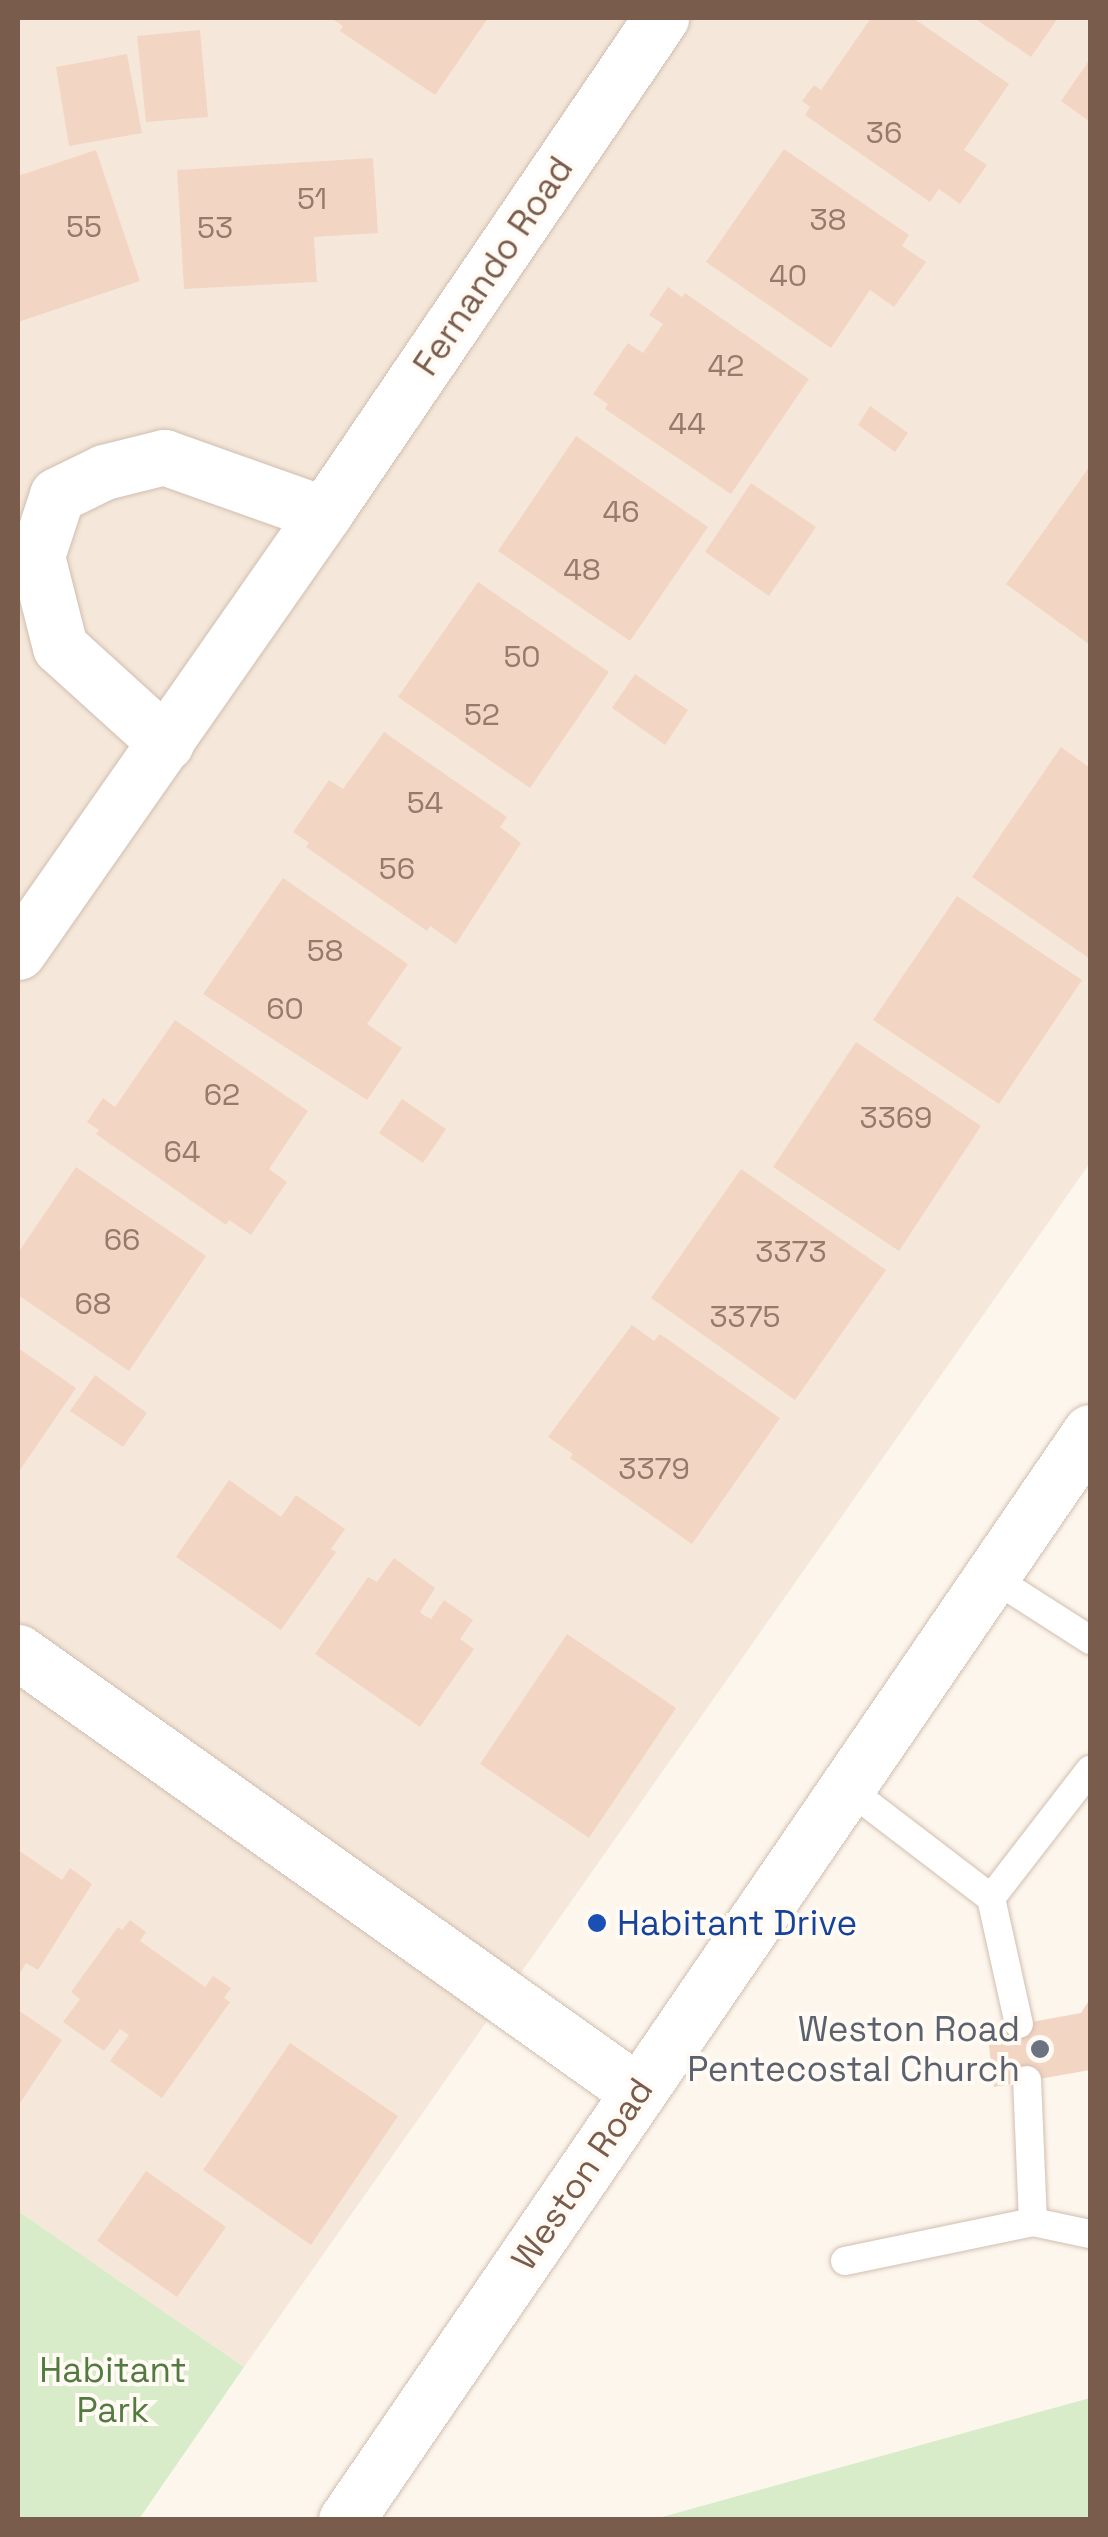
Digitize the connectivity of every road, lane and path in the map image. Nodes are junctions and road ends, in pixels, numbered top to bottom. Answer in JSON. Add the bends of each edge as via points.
{"nodes":[{"id":1,"x":661,"y":18,"type":"edge"},
{"id":2,"x":324,"y":514,"type":"junction"},
{"id":3,"x":166,"y":742,"type":"junction"},
{"id":4,"x":18,"y":952,"type":"edge"},
{"id":5,"x":1090,"y":1432,"type":"edge"},
{"id":6,"x":992,"y":1577,"type":"junction"},
{"id":7,"x":1090,"y":1640,"type":"edge"},
{"id":8,"x":18,"y":1652,"type":"edge"},
{"id":9,"x":1090,"y":1770,"type":"edge"},
{"id":10,"x":847,"y":1788,"type":"junction"},
{"id":11,"x":991,"y":1898,"type":"junction"},
{"id":12,"x":1019,"y":2024,"type":"dead end"},
{"id":13,"x":1027,"y":2080,"type":"dead end"},
{"id":14,"x":638,"y":2092,"type":"junction"},
{"id":15,"x":1033,"y":2222,"type":"junction"},
{"id":16,"x":1090,"y":2234,"type":"edge"},
{"id":17,"x":845,"y":2261,"type":"dead end"},
{"id":18,"x":346,"y":2520,"type":"edge"}],
"edges":[{"from":1,"to":2,"type":"street","name":"Fernando Road"},
{"from":2,"to":3,"type":"street","name":"Fernando Road"},
{"from":2,"to":3,"type":"street","via":[[164,457],[104,472],[57,496],[36,556],[60,648]]},
{"from":3,"to":4,"type":"street","name":"Fernando Road"},
{"from":5,"to":6,"type":"street","name":"Weston Road"},
{"from":6,"to":7,"type":"lane"},
{"from":6,"to":10,"type":"street","name":"Weston Road"},
{"from":8,"to":14,"type":"street"},
{"from":9,"to":11,"type":"lane"},
{"from":10,"to":11,"type":"lane"},
{"from":10,"to":14,"type":"street","name":"Weston Road"},
{"from":11,"to":12,"type":"lane"},
{"from":13,"to":15,"type":"lane"},
{"from":14,"to":18,"type":"street","name":"Weston Road"},
{"from":15,"to":16,"type":"lane"},
{"from":15,"to":17,"type":"lane"}]}
